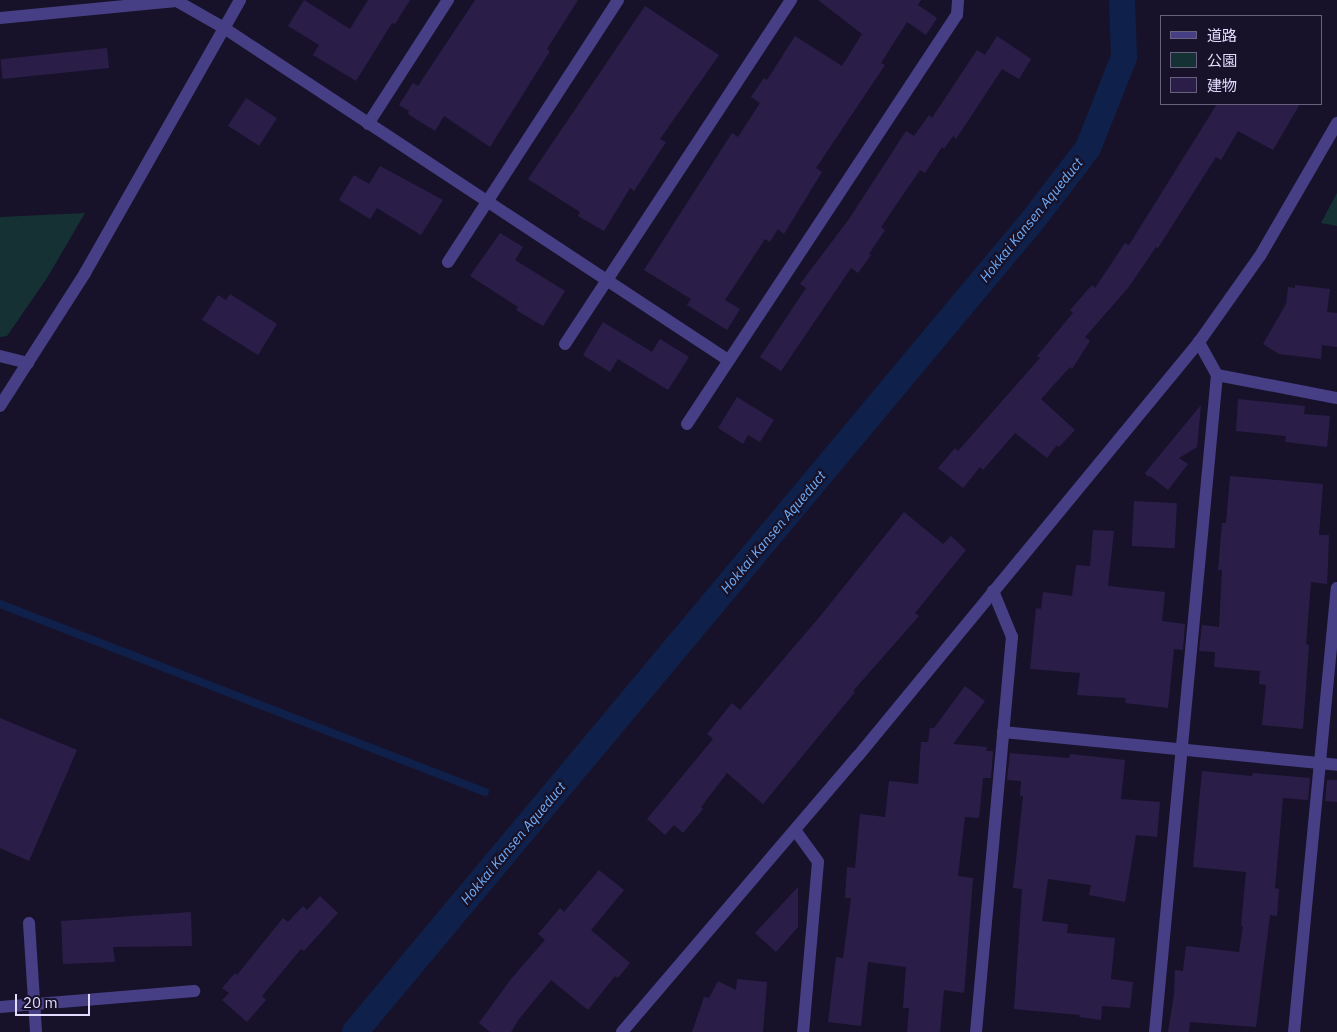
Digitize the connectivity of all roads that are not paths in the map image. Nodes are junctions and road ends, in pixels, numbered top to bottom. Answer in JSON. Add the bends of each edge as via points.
{"nodes":[{"id":1,"x":176,"y":0,"type":"edge"},
{"id":2,"x":240,"y":0,"type":"edge"},
{"id":3,"x":448,"y":0,"type":"edge"},
{"id":4,"x":618,"y":0,"type":"edge"},
{"id":5,"x":791,"y":0,"type":"edge"},
{"id":6,"x":958,"y":0,"type":"edge"},
{"id":7,"x":0,"y":18,"type":"edge"},
{"id":8,"x":224,"y":28,"type":"junction"},
{"id":9,"x":1337,"y":123,"type":"edge"},
{"id":10,"x":368,"y":124,"type":"junction"},
{"id":11,"x":487,"y":201,"type":"junction"},
{"id":12,"x":448,"y":262,"type":"dead end"},
{"id":13,"x":607,"y":280,"type":"junction"},
{"id":14,"x":1199,"y":342,"type":"junction"},
{"id":15,"x":565,"y":344,"type":"dead end"},
{"id":16,"x":0,"y":356,"type":"edge"},
{"id":17,"x":728,"y":360,"type":"junction"},
{"id":18,"x":28,"y":363,"type":"junction"},
{"id":19,"x":1217,"y":375,"type":"junction"},
{"id":20,"x":1337,"y":398,"type":"edge"},
{"id":21,"x":0,"y":406,"type":"edge"},
{"id":22,"x":687,"y":424,"type":"dead end"},
{"id":23,"x":1337,"y":588,"type":"edge"},
{"id":24,"x":993,"y":591,"type":"junction"},
{"id":25,"x":1003,"y":732,"type":"junction"},
{"id":26,"x":1181,"y":750,"type":"junction"},
{"id":27,"x":1321,"y":764,"type":"junction"},
{"id":28,"x":1337,"y":765,"type":"edge"},
{"id":29,"x":795,"y":830,"type":"junction"},
{"id":30,"x":29,"y":923,"type":"dead end"},
{"id":31,"x":194,"y":991,"type":"dead end"},
{"id":32,"x":34,"y":1004,"type":"junction"},
{"id":33,"x":0,"y":1007,"type":"edge"},
{"id":34,"x":36,"y":1032,"type":"edge"},
{"id":35,"x":622,"y":1032,"type":"edge"},
{"id":36,"x":803,"y":1032,"type":"edge"},
{"id":37,"x":976,"y":1032,"type":"edge"},
{"id":38,"x":1155,"y":1032,"type":"edge"},
{"id":39,"x":1294,"y":1032,"type":"edge"}],
"edges":[{"from":1,"to":7,"type":"street"},
{"from":1,"to":8,"type":"street"},
{"from":2,"to":8,"type":"street"},
{"from":3,"to":10,"type":"street"},
{"from":4,"to":11,"type":"street"},
{"from":5,"to":13,"type":"street"},
{"from":6,"to":17,"type":"street","via":[[957,15]]},
{"from":8,"to":10,"type":"street"},
{"from":8,"to":18,"type":"street","via":[[131,196]]},
{"from":9,"to":14,"type":"street","via":[[1260,256]]},
{"from":10,"to":11,"type":"street"},
{"from":11,"to":12,"type":"street"},
{"from":11,"to":13,"type":"street"},
{"from":13,"to":15,"type":"street"},
{"from":13,"to":17,"type":"street"},
{"from":14,"to":19,"type":"street"},
{"from":14,"to":24,"type":"street"},
{"from":16,"to":18,"type":"street"},
{"from":17,"to":22,"type":"street"},
{"from":18,"to":21,"type":"street"},
{"from":19,"to":20,"type":"street"},
{"from":19,"to":26,"type":"street"},
{"from":23,"to":27,"type":"street"},
{"from":24,"to":25,"type":"street","via":[[1012,638]]},
{"from":24,"to":29,"type":"street"},
{"from":25,"to":26,"type":"street"},
{"from":25,"to":37,"type":"street"},
{"from":26,"to":27,"type":"street"},
{"from":26,"to":38,"type":"street"},
{"from":27,"to":28,"type":"street"},
{"from":27,"to":39,"type":"street"},
{"from":29,"to":35,"type":"street"},
{"from":29,"to":36,"type":"street","via":[[818,862]]},
{"from":30,"to":32,"type":"street"},
{"from":31,"to":32,"type":"street"},
{"from":32,"to":33,"type":"street"},
{"from":32,"to":34,"type":"street"}]}
